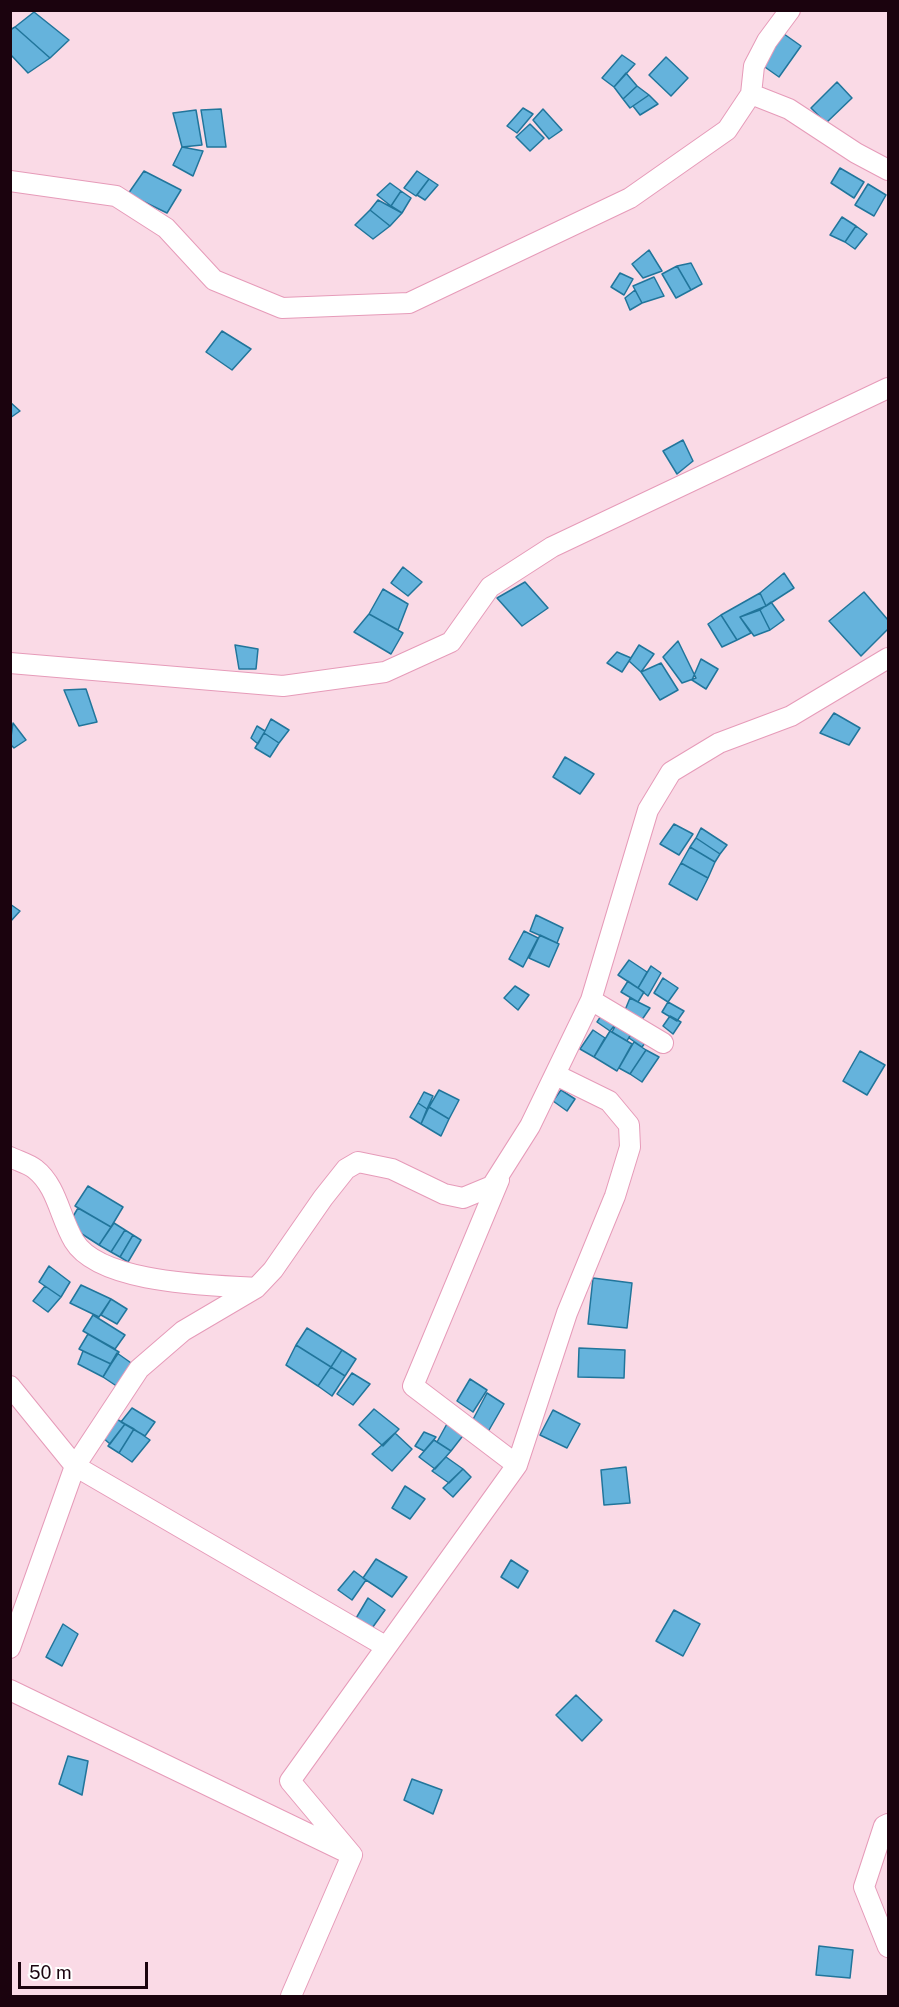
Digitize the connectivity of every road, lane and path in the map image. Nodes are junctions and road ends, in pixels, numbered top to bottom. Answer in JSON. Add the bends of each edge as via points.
{"nodes":[{"id":1,"x":790,"y":10,"type":"edge"},
{"id":2,"x":751,"y":94,"type":"junction"},
{"id":3,"x":888,"y":170,"type":"edge"},
{"id":4,"x":10,"y":181,"type":"edge"},
{"id":5,"x":888,"y":388,"type":"edge"},
{"id":6,"x":888,"y":658,"type":"edge"},
{"id":7,"x":10,"y":663,"type":"edge"},
{"id":8,"x":591,"y":1000,"type":"junction"},
{"id":9,"x":663,"y":1043,"type":"dead end"},
{"id":10,"x":556,"y":1075,"type":"junction"},
{"id":11,"x":10,"y":1157,"type":"edge"},
{"id":12,"x":502,"y":1173,"type":"junction"},
{"id":13,"x":256,"y":1288,"type":"junction"},
{"id":14,"x":10,"y":1386,"type":"edge"},
{"id":15,"x":517,"y":1465,"type":"junction"},
{"id":16,"x":75,"y":1466,"type":"junction"},
{"id":17,"x":385,"y":1646,"type":"junction"},
{"id":18,"x":10,"y":1648,"type":"edge"},
{"id":19,"x":10,"y":1690,"type":"edge"},
{"id":20,"x":888,"y":1824,"type":"edge"},
{"id":21,"x":352,"y":1856,"type":"junction"},
{"id":22,"x":888,"y":1947,"type":"edge"},
{"id":23,"x":291,"y":1996,"type":"edge"}],
"edges":[{"from":1,"to":2,"type":"street","via":[[754,66]]},
{"from":2,"to":3,"type":"street","via":[[789,109]]},
{"from":2,"to":4,"type":"street","via":[[727,130],[630,198],[409,303],[282,308],[214,280],[165,228],[116,196]]},
{"from":5,"to":7,"type":"street","via":[[552,547],[490,587],[451,642],[385,672],[283,686]]},
{"from":6,"to":8,"type":"street","via":[[791,716],[719,743],[671,772],[648,810]]},
{"from":8,"to":9,"type":"street"},
{"from":8,"to":10,"type":"street"},
{"from":10,"to":12,"type":"street"},
{"from":10,"to":15,"type":"street","via":[[609,1101],[629,1125],[630,1148],[615,1196],[567,1313]]},
{"from":11,"to":13,"type":"street","via":[[35,1169],[50,1185],[75,1244],[96,1261],[162,1282]]},
{"from":12,"to":13,"type":"street","via":[[492,1186],[463,1198],[444,1194],[392,1168],[358,1162],[346,1169],[322,1198],[273,1270]]},
{"from":12,"to":15,"type":"street","via":[[413,1386]]},
{"from":13,"to":16,"type":"street","via":[[183,1331],[139,1370]]},
{"from":14,"to":16,"type":"street"},
{"from":15,"to":17,"type":"street"},
{"from":16,"to":17,"type":"street"},
{"from":16,"to":18,"type":"street"},
{"from":17,"to":21,"type":"street","via":[[290,1781]]},
{"from":19,"to":21,"type":"street"},
{"from":20,"to":22,"type":"street","via":[[864,1887]]},
{"from":21,"to":23,"type":"street"}]}
